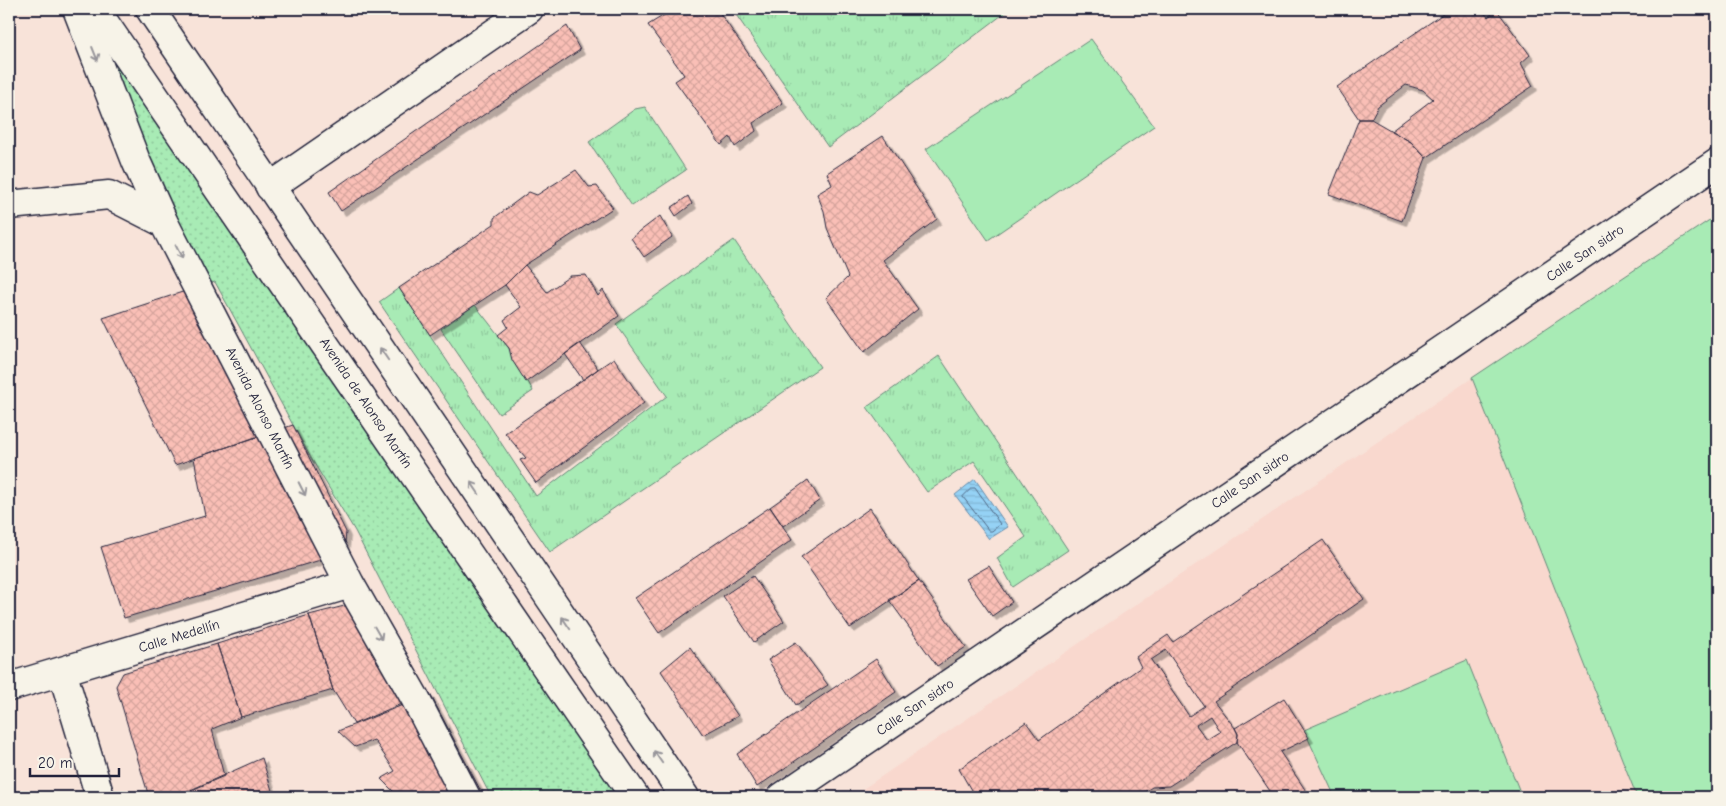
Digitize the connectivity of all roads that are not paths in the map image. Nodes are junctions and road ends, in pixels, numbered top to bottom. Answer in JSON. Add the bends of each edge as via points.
{"nodes":[{"id":1,"x":77,"y":9,"type":"edge"},
{"id":2,"x":95,"y":9,"type":"edge"},
{"id":3,"x":150,"y":9,"type":"edge"},
{"id":4,"x":529,"y":9,"type":"edge"},
{"id":5,"x":136,"y":161,"type":"junction"},
{"id":6,"x":1717,"y":163,"type":"edge"},
{"id":7,"x":270,"y":187,"type":"junction"},
{"id":8,"x":109,"y":195,"type":"junction"},
{"id":9,"x":9,"y":205,"type":"edge"},
{"id":10,"x":164,"y":223,"type":"junction"},
{"id":11,"x":350,"y":584,"type":"junction"},
{"id":12,"x":62,"y":671,"type":"junction"},
{"id":13,"x":9,"y":687,"type":"edge"},
{"id":14,"x":100,"y":797,"type":"edge"},
{"id":15,"x":466,"y":797,"type":"edge"},
{"id":16,"x":635,"y":797,"type":"edge"},
{"id":17,"x":685,"y":797,"type":"edge"},
{"id":18,"x":782,"y":797,"type":"edge"}],
"edges":[{"from":1,"to":5,"type":"street","name":"Avenida Alonso Martín","one_way":true},
{"from":2,"to":16,"type":"street","name":"Avenida de Alonso Martín"},
{"from":3,"to":7,"type":"street"},
{"from":4,"to":7,"type":"street"},
{"from":5,"to":8,"type":"street"},
{"from":5,"to":10,"type":"street","name":"Avenida Alonso Martín"},
{"from":6,"to":18,"type":"street","name":"Calle San sidro"},
{"from":17,"to":7,"type":"street","one_way":true},
{"from":8,"to":9,"type":"street"},
{"from":8,"to":10,"type":"street"},
{"from":10,"to":11,"type":"street","name":"Avenida Alonso Martín","one_way":true},
{"from":11,"to":12,"type":"street","name":"Calle Medellín"},
{"from":11,"to":15,"type":"street","name":"Avenida Alonso Martín","one_way":true,"via":[[415,698]]},
{"from":12,"to":13,"type":"street","name":"Calle Medellín"},
{"from":12,"to":14,"type":"street"}]}
